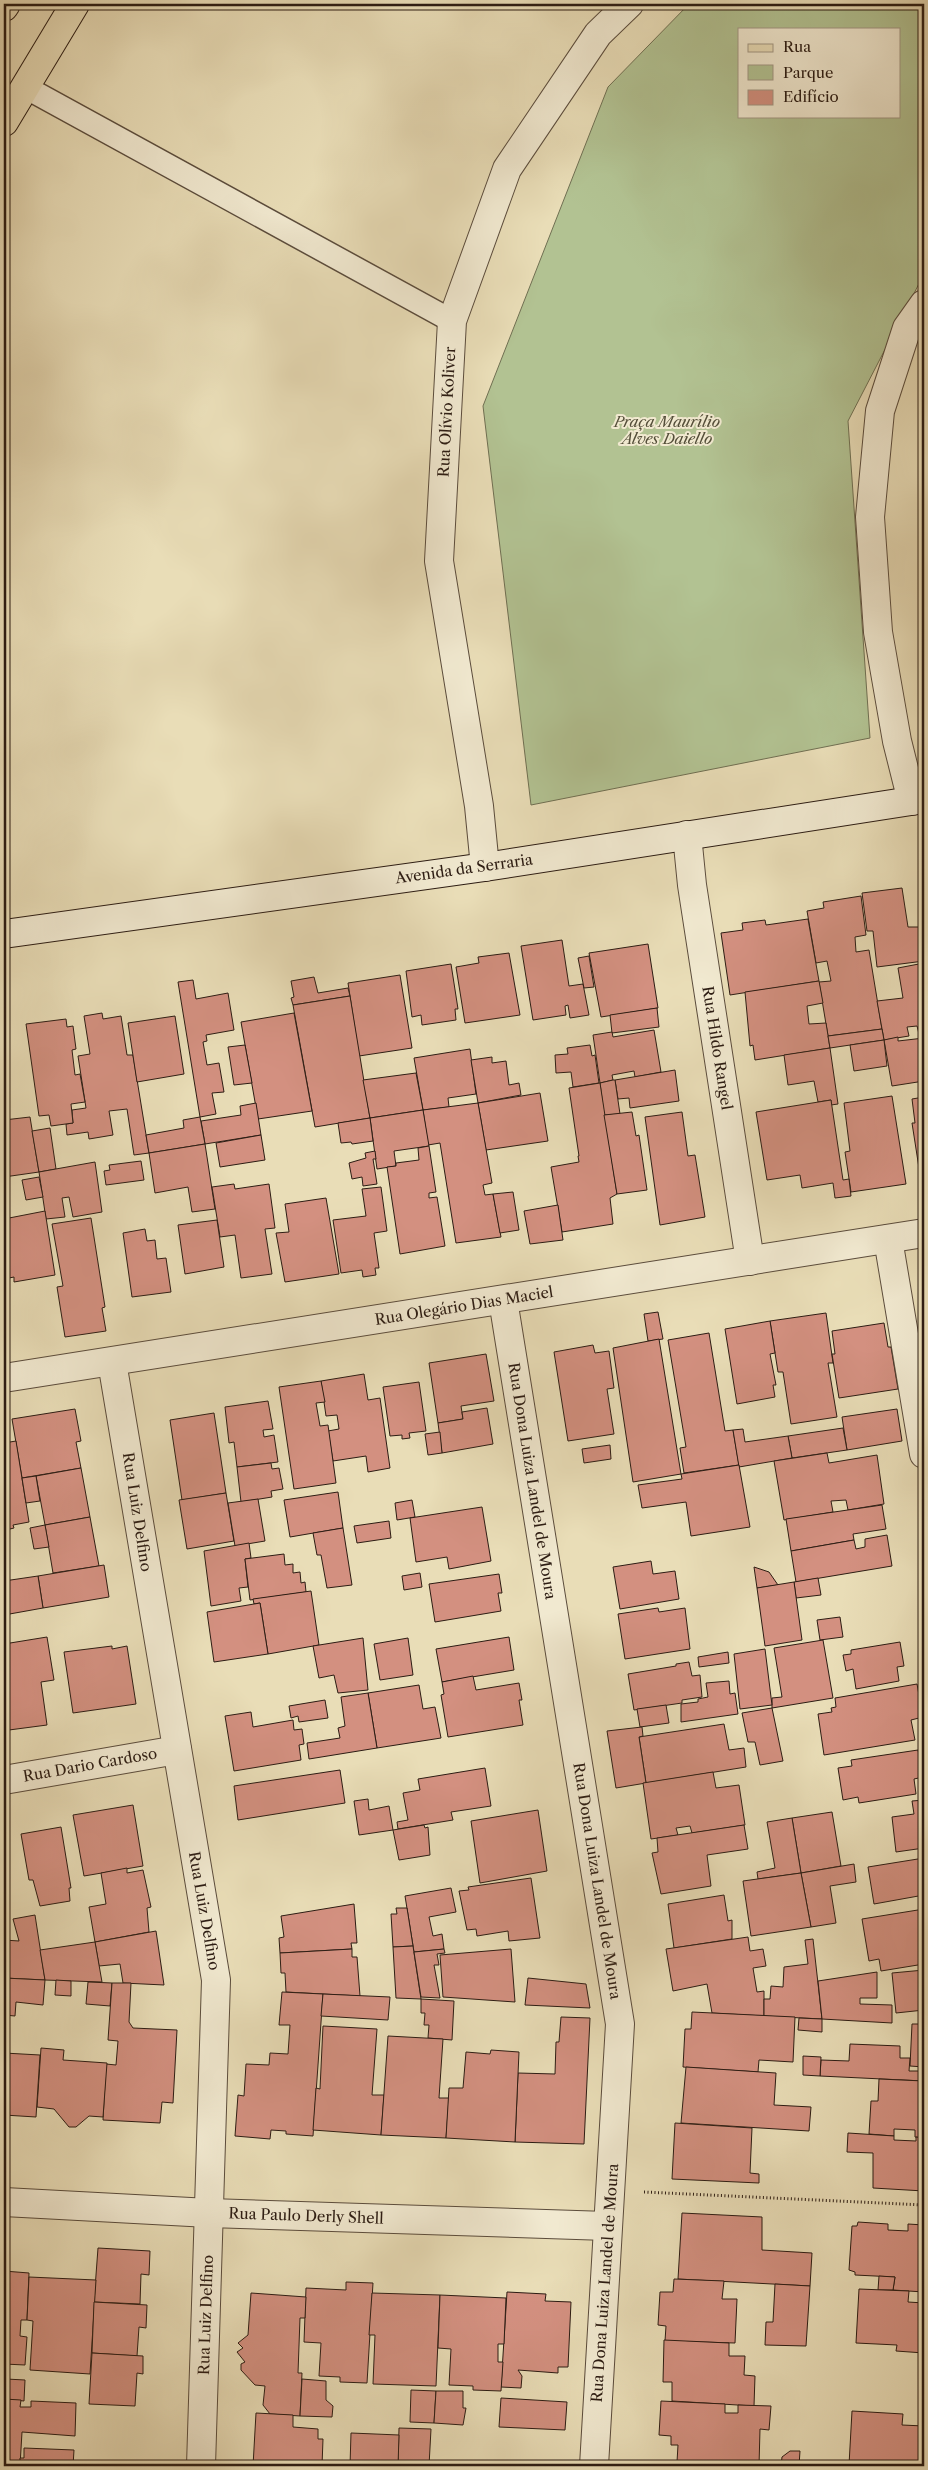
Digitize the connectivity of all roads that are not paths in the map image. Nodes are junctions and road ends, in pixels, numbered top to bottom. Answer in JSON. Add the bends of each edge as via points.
{"nodes":[{"id":1,"x":75,"y":4,"type":"edge"},
{"id":2,"x":629,"y":4,"type":"edge"},
{"id":3,"x":25,"y":87,"type":"junction"},
{"id":4,"x":4,"y":122,"type":"edge"},
{"id":5,"x":924,"y":304,"type":"edge"},
{"id":6,"x":452,"y":321,"type":"junction"},
{"id":7,"x":918,"y":800,"type":"edge"},
{"id":8,"x":687,"y":834,"type":"junction"},
{"id":9,"x":485,"y":867,"type":"junction"},
{"id":10,"x":4,"y":934,"type":"edge"},
{"id":11,"x":924,"y":1233,"type":"edge"},
{"id":12,"x":888,"y":1239,"type":"junction"},
{"id":13,"x":750,"y":1261,"type":"junction"},
{"id":14,"x":503,"y":1300,"type":"junction"},
{"id":15,"x":112,"y":1362,"type":"junction"},
{"id":16,"x":4,"y":1378,"type":"edge"},
{"id":17,"x":924,"y":1454,"type":"edge"},
{"id":18,"x":177,"y":1750,"type":"junction"},
{"id":19,"x":4,"y":1780,"type":"edge"},
{"id":20,"x":4,"y":2202,"type":"edge"},
{"id":21,"x":209,"y":2213,"type":"junction"},
{"id":22,"x":608,"y":2226,"type":"junction"},
{"id":23,"x":201,"y":2466,"type":"edge"},
{"id":24,"x":594,"y":2466,"type":"edge"}],
"edges":[{"from":1,"to":3,"type":"main road"},
{"from":2,"to":6,"type":"street","name":"Rua Olívio Koliver","via":[[598,34],[507,169]]},
{"from":3,"to":4,"type":"main road"},
{"from":3,"to":6,"type":"lane"},
{"from":5,"to":7,"type":"street","via":[[907,328],[880,411],[870,517],[878,632],[897,740]]},
{"from":6,"to":9,"type":"street","name":"Rua Olívio Koliver","via":[[438,561],[479,806]]},
{"from":7,"to":8,"type":"street","name":"Avenida da Serraria"},
{"from":8,"to":9,"type":"street","name":"Avenida da Serraria"},
{"from":8,"to":13,"type":"street","name":"Rua Hildo Rangel"},
{"from":9,"to":10,"type":"street","name":"Avenida da Serraria"},
{"from":11,"to":12,"type":"street","name":"Rua Olegário Dias Maciel"},
{"from":12,"to":13,"type":"street","name":"Rua Olegário Dias Maciel"},
{"from":12,"to":17,"type":"street"},
{"from":13,"to":14,"type":"street","name":"Rua Olegário Dias Maciel"},
{"from":14,"to":15,"type":"street","name":"Rua Olegário Dias Maciel"},
{"from":14,"to":22,"type":"street","name":"Rua Dona Luiza Landel de Moura","via":[[620,2024]]},
{"from":15,"to":16,"type":"street","name":"Rua Olegário Dias Maciel"},
{"from":15,"to":18,"type":"street","name":"Rua Luiz Delfino"},
{"from":18,"to":19,"type":"street","name":"Rua Dario Cardoso"},
{"from":18,"to":21,"type":"street","name":"Rua Luiz Delfino","via":[[216,1980]]},
{"from":20,"to":21,"type":"street","name":"Rua Paulo Derly Shell"},
{"from":21,"to":22,"type":"street","name":"Rua Paulo Derly Shell"},
{"from":21,"to":23,"type":"street","name":"Rua Luiz Delfino"},
{"from":22,"to":24,"type":"street","name":"Rua Dona Luiza Landel de Moura"}]}
